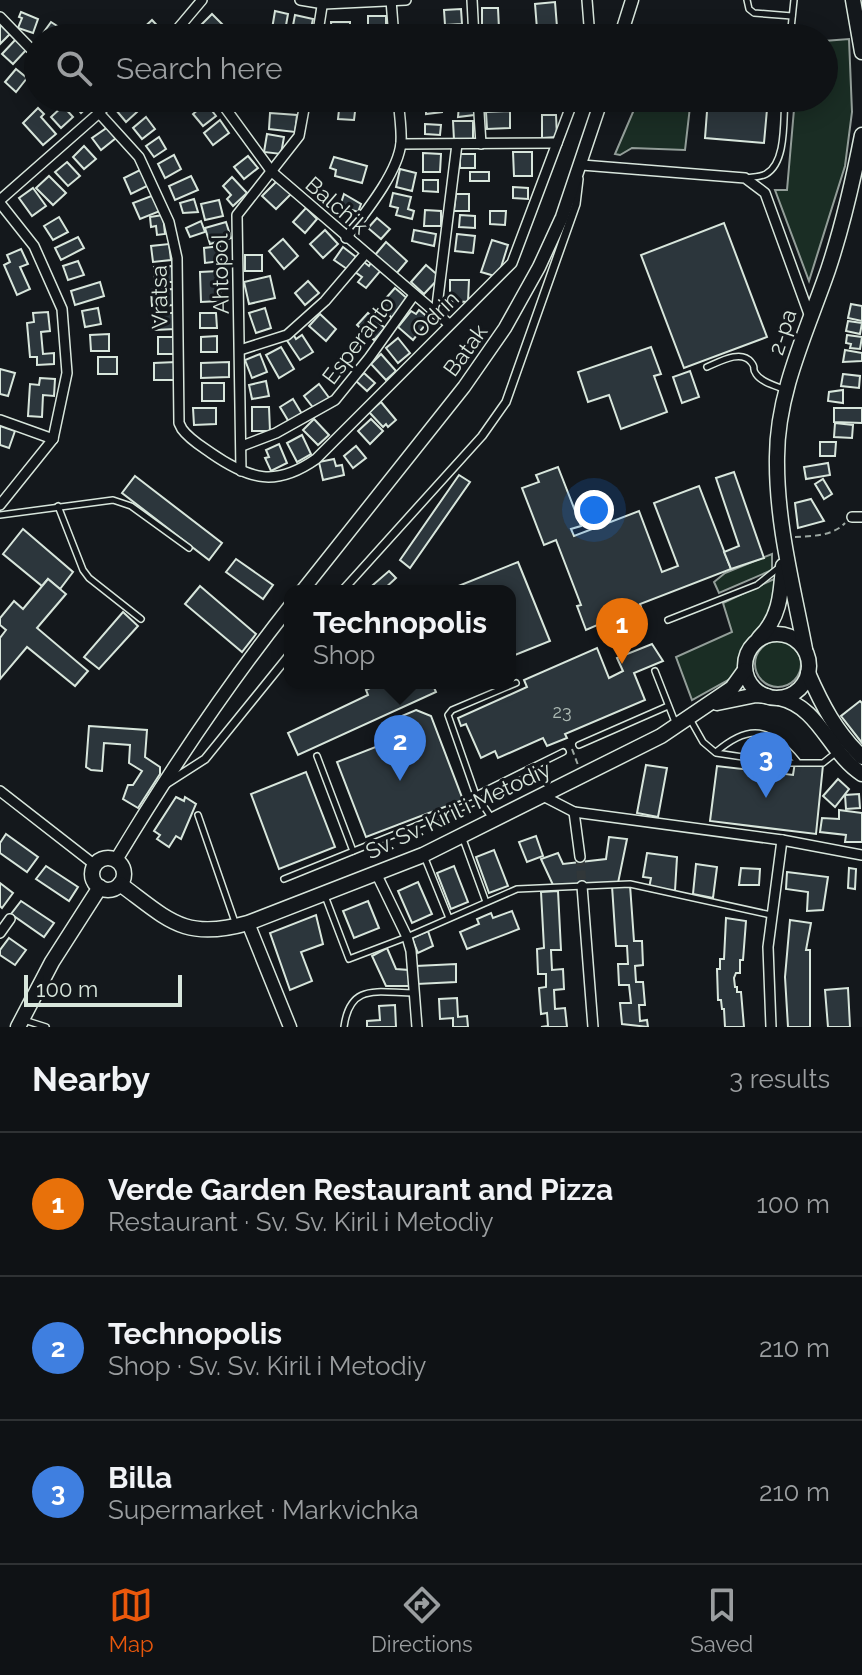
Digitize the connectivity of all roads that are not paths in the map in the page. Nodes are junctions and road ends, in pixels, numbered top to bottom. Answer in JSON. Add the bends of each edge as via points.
{"nodes":[{"id":1,"x":202,"y":0,"type":"edge"},
{"id":2,"x":300,"y":0,"type":"edge"},
{"id":3,"x":391,"y":0,"type":"edge"},
{"id":4,"x":406,"y":0,"type":"edge"},
{"id":5,"x":472,"y":0,"type":"edge"},
{"id":6,"x":587,"y":0,"type":"edge"},
{"id":7,"x":632,"y":0,"type":"edge"},
{"id":8,"x":747,"y":0,"type":"edge"},
{"id":9,"x":794,"y":0,"type":"edge"},
{"id":10,"x":323,"y":2,"type":"edge"},
{"id":11,"x":857,"y":8,"type":"edge"},
{"id":12,"x":792,"y":16,"type":"junction"},
{"id":13,"x":0,"y":17,"type":"edge"},
{"id":14,"x":183,"y":24,"type":"edge"},
{"id":15,"x":319,"y":24,"type":"edge"},
{"id":16,"x":393,"y":24,"type":"edge"},
{"id":17,"x":473,"y":24,"type":"edge"},
{"id":18,"x":589,"y":24,"type":"edge"},
{"id":19,"x":626,"y":24,"type":"edge"},
{"id":20,"x":791,"y":24,"type":"edge"},
{"id":21,"x":24,"y":42,"type":"edge"},
{"id":22,"x":862,"y":52,"type":"edge"},
{"id":23,"x":228,"y":112,"type":"edge"},
{"id":24,"x":303,"y":112,"type":"edge"},
{"id":25,"x":399,"y":112,"type":"edge"},
{"id":26,"x":479,"y":112,"type":"edge"},
{"id":27,"x":569,"y":112,"type":"edge"},
{"id":28,"x":598,"y":112,"type":"edge"},
{"id":29,"x":784,"y":112,"type":"edge"},
{"id":30,"x":99,"y":113,"type":"joint"},
{"id":31,"x":862,"y":135,"type":"edge"},
{"id":32,"x":557,"y":143,"type":"junction"},
{"id":33,"x":401,"y":144,"type":"junction"},
{"id":34,"x":457,"y":144,"type":"junction"},
{"id":35,"x":481,"y":144,"type":"junction"},
{"id":36,"x":582,"y":165,"type":"junction"},
{"id":37,"x":272,"y":172,"type":"junction"},
{"id":38,"x":745,"y":178,"type":"junction"},
{"id":39,"x":0,"y":202,"type":"edge"},
{"id":40,"x":346,"y":238,"type":"junction"},
{"id":41,"x":365,"y":254,"type":"junction"},
{"id":42,"x":414,"y":295,"type":"junction"},
{"id":43,"x":436,"y":314,"type":"junction"},
{"id":44,"x":810,"y":317,"type":"junction"},
{"id":45,"x":449,"y":324,"type":"junction"},
{"id":46,"x":240,"y":350,"type":"junction"},
{"id":47,"x":707,"y":367,"type":"dead end"},
{"id":48,"x":787,"y":391,"type":"junction"},
{"id":49,"x":0,"y":420,"type":"edge"},
{"id":50,"x":53,"y":439,"type":"junction"},
{"id":51,"x":242,"y":446,"type":"junction"},
{"id":52,"x":241,"y":471,"type":"junction"},
{"id":53,"x":2,"y":499,"type":"edge"},
{"id":54,"x":58,"y":506,"type":"junction"},
{"id":55,"x":0,"y":515,"type":"edge"},
{"id":56,"x":783,"y":543,"type":"junction"},
{"id":57,"x":189,"y":548,"type":"dead end"},
{"id":58,"x":307,"y":585,"type":"edge"},
{"id":59,"x":347,"y":585,"type":"edge"},
{"id":60,"x":284,"y":614,"type":"edge"},
{"id":61,"x":141,"y":619,"type":"dead end"},
{"id":62,"x":668,"y":620,"type":"dead end"},
{"id":63,"x":758,"y":640,"type":"junction"},
{"id":64,"x":805,"y":649,"type":"junction"},
{"id":65,"x":284,"y":661,"type":"edge"},
{"id":66,"x":745,"y":670,"type":"junction"},
{"id":67,"x":655,"y":671,"type":"dead end"},
{"id":68,"x":808,"y":673,"type":"junction"},
{"id":69,"x":502,"y":689,"type":"edge"},
{"id":70,"x":774,"y":697,"type":"junction"},
{"id":71,"x":712,"y":704,"type":"junction"},
{"id":72,"x":668,"y":706,"type":"junction"},
{"id":73,"x":690,"y":719,"type":"junction"},
{"id":74,"x":676,"y":727,"type":"junction"},
{"id":75,"x":579,"y":745,"type":"dead end"},
{"id":76,"x":839,"y":751,"type":"junction"},
{"id":77,"x":563,"y":752,"type":"dead end"},
{"id":78,"x":716,"y":753,"type":"junction"},
{"id":79,"x":317,"y":756,"type":"dead end"},
{"id":80,"x":862,"y":757,"type":"edge"},
{"id":81,"x":797,"y":761,"type":"junction"},
{"id":82,"x":862,"y":774,"type":"edge"},
{"id":83,"x":159,"y":789,"type":"junction"},
{"id":84,"x":0,"y":791,"type":"edge"},
{"id":85,"x":543,"y":796,"type":"junction"},
{"id":86,"x":478,"y":798,"type":"junction"},
{"id":87,"x":574,"y":812,"type":"junction"},
{"id":88,"x":198,"y":815,"type":"dead end"},
{"id":89,"x":493,"y":821,"type":"junction"},
{"id":90,"x":462,"y":836,"type":"junction"},
{"id":91,"x":782,"y":840,"type":"junction"},
{"id":92,"x":353,"y":851,"type":"junction"},
{"id":93,"x":423,"y":855,"type":"junction"},
{"id":94,"x":862,"y":855,"type":"edge"},
{"id":95,"x":580,"y":857,"type":"tunnel mouth"},
{"id":96,"x":116,"y":860,"type":"junction"},
{"id":97,"x":95,"y":865,"type":"junction"},
{"id":98,"x":376,"y":873,"type":"junction"},
{"id":99,"x":284,"y":879,"type":"dead end"},
{"id":100,"x":120,"y":884,"type":"junction"},
{"id":101,"x":582,"y":886,"type":"junction"},
{"id":102,"x":100,"y":887,"type":"junction"},
{"id":103,"x":323,"y":892,"type":"junction"},
{"id":104,"x":486,"y":902,"type":"junction"},
{"id":105,"x":771,"y":915,"type":"junction"},
{"id":106,"x":449,"y":918,"type":"junction"},
{"id":107,"x":10,"y":919,"type":"dead end"},
{"id":108,"x":242,"y":924,"type":"junction"},
{"id":109,"x":0,"y":933,"type":"edge"},
{"id":110,"x":407,"y":937,"type":"junction"},
{"id":111,"x":414,"y":993,"type":"junction"},
{"id":112,"x":19,"y":1023,"type":"edge"},
{"id":113,"x":46,"y":1027,"type":"edge"},
{"id":114,"x":290,"y":1027,"type":"edge"},
{"id":115,"x":344,"y":1027,"type":"edge"},
{"id":116,"x":417,"y":1027,"type":"edge"},
{"id":117,"x":593,"y":1027,"type":"edge"},
{"id":118,"x":771,"y":1027,"type":"edge"}],
"edges":[{"from":1,"to":14,"type":"street"},
{"from":2,"to":10,"type":"street"},
{"from":3,"to":4,"type":"street"},
{"from":3,"to":10,"type":"street"},
{"from":3,"to":16,"type":"street"},
{"from":5,"to":17,"type":"street"},
{"from":6,"to":18,"type":"street"},
{"from":7,"to":19,"type":"street"},
{"from":8,"to":12,"type":"lane","via":[[754,13]]},
{"from":9,"to":12,"type":"lane"},
{"from":10,"to":15,"type":"street"},
{"from":11,"to":22,"type":"main road"},
{"from":12,"to":20,"type":"lane"},
{"from":13,"to":21,"type":"street"},
{"from":23,"to":37,"type":"street","name":"Balchik"},
{"from":24,"to":37,"type":"street","name":"Ahtopol","via":[[299,136]]},
{"from":25,"to":33,"type":"street"},
{"from":26,"to":35,"type":"street"},
{"from":27,"to":32,"type":"street","name":"Odrin"},
{"from":28,"to":36,"type":"street","name":"Batak"},
{"from":29,"to":38,"type":"lane","via":[[775,166],[765,176]]},
{"from":30,"to":39,"type":"street"},
{"from":30,"to":52,"type":"street","name":"Vratsa","via":[[139,157],[169,222],[177,258],[179,423],[185,434]]},
{"from":31,"to":44,"type":"main road","name":"2-ра","via":[[844,222]]},
{"from":32,"to":35,"type":"street"},
{"from":32,"to":45,"type":"street","name":"Odrin","via":[[512,263]]},
{"from":33,"to":34,"type":"street"},
{"from":33,"to":40,"type":"street","via":[[382,188]]},
{"from":34,"to":35,"type":"street"},
{"from":34,"to":43,"type":"street"},
{"from":36,"to":38,"type":"street"},
{"from":36,"to":58,"type":"street","name":"Batak","via":[[505,328]]},
{"from":36,"to":59,"type":"street","via":[[576,204],[506,402],[482,436]]},
{"from":37,"to":40,"type":"street","name":"Balchik"},
{"from":37,"to":46,"type":"street","name":"Ahtopol","via":[[237,215]]},
{"from":38,"to":44,"type":"street","via":[[765,193]]},
{"from":39,"to":50,"type":"street","via":[[34,246],[62,309],[67,373]]},
{"from":40,"to":41,"type":"street","name":"Balchik"},
{"from":41,"to":42,"type":"street","name":"Balchik"},
{"from":41,"to":46,"type":"street","via":[[287,335]]},
{"from":42,"to":43,"type":"street","name":"Balchik"},
{"from":42,"to":51,"type":"street","name":"Esperanto","via":[[335,400]]},
{"from":43,"to":45,"type":"street","name":"Balchik"},
{"from":44,"to":48,"type":"main road","name":"2-ра"},
{"from":45,"to":52,"type":"street","name":"Odrin","via":[[316,459],[280,478]]},
{"from":46,"to":51,"type":"street","name":"Ahtopol"},
{"from":47,"to":48,"type":"lane","via":[[746,357],[764,381]]},
{"from":48,"to":56,"type":"main road","name":"2-ра","via":[[777,456]]},
{"from":49,"to":50,"type":"street"},
{"from":50,"to":53,"type":"street"},
{"from":51,"to":52,"type":"street","name":"Ahtopol"},
{"from":54,"to":55,"type":"lane"},
{"from":54,"to":57,"type":"lane","via":[[104,499],[122,502]]},
{"from":54,"to":61,"type":"lane","via":[[83,570]]},
{"from":56,"to":62,"type":"lane","via":[[771,576]]},
{"from":56,"to":63,"type":"main road","name":"2-ра","via":[[779,605]]},
{"from":56,"to":64,"type":"main road","name":"2-ра"},
{"from":60,"to":83,"type":"street"},
{"from":63,"to":64,"type":"main road","via":[[788,636]]},
{"from":63,"to":66,"type":"main road","via":[[747,653]]},
{"from":64,"to":68,"type":"main road"},
{"from":65,"to":83,"type":"street","via":[[205,759]]},
{"from":66,"to":70,"type":"main road","via":[[753,687]]},
{"from":66,"to":71,"type":"main road"},
{"from":67,"to":72,"type":"lane"},
{"from":68,"to":70,"type":"main road","via":[[797,690]]},
{"from":68,"to":80,"type":"main road","via":[[828,716]]},
{"from":69,"to":86,"type":"lane","via":[[448,715]]},
{"from":70,"to":71,"type":"main road","name":"Sv. Sv. Kiril i Metodiy","via":[[756,695]]},
{"from":70,"to":76,"type":"main road","via":[[806,710]]},
{"from":71,"to":73,"type":"main road","name":"Sv. Sv. Kiril i Metodiy"},
{"from":72,"to":74,"type":"lane"},
{"from":72,"to":75,"type":"lane"},
{"from":73,"to":74,"type":"main road","name":"Sv. Sv. Kiril i Metodiy"},
{"from":73,"to":78,"type":"lane"},
{"from":74,"to":85,"type":"main road","name":"Sv. Sv. Kiril i Metodiy"},
{"from":76,"to":81,"type":"lane","via":[[823,763]]},
{"from":76,"to":82,"type":"main road"},
{"from":77,"to":86,"type":"lane"},
{"from":78,"to":81,"type":"lane"},
{"from":78,"to":81,"type":"lane","via":[[742,734],[754,733],[777,739]]},
{"from":79,"to":92,"type":"lane"},
{"from":83,"to":96,"type":"street"},
{"from":84,"to":97,"type":"street"},
{"from":85,"to":87,"type":"street"},
{"from":85,"to":89,"type":"main road","name":"Sv. Sv. Kiril i Metodiy"},
{"from":86,"to":89,"type":"lane"},
{"from":86,"to":92,"type":"lane"},
{"from":87,"to":91,"type":"street"},
{"from":87,"to":95,"type":"street"},
{"from":88,"to":108,"type":"lane"},
{"from":89,"to":90,"type":"main road","name":"Sv. Sv. Kiril i Metodiy"},
{"from":90,"to":93,"type":"main road","name":"Sv. Sv. Kiril i Metodiy"},
{"from":90,"to":104,"type":"lane"},
{"from":91,"to":94,"type":"street"},
{"from":91,"to":105,"type":"street"},
{"from":92,"to":99,"type":"lane"},
{"from":93,"to":98,"type":"main road","name":"Sv. Sv. Kiril i Metodiy"},
{"from":93,"to":106,"type":"lane"},
{"from":96,"to":97,"type":"main road","via":[[104,858]]},
{"from":96,"to":100,"type":"main road","via":[[124,871]]},
{"from":97,"to":102,"type":"main road","via":[[92,879]]},
{"from":98,"to":103,"type":"main road","name":"Sv. Sv. Kiril i Metodiy"},
{"from":98,"to":110,"type":"street"},
{"from":100,"to":102,"type":"main road","via":[[109,890]]},
{"from":100,"to":108,"type":"main road","name":"Sv. Sv. Kiril i Metodiy","via":[[176,923],[206,931]]},
{"from":101,"to":104,"type":"lane","via":[[517,889]]},
{"from":101,"to":105,"type":"lane","via":[[630,884]]},
{"from":101,"to":117,"type":"street"},
{"from":102,"to":112,"type":"main road"},
{"from":103,"to":108,"type":"main road","name":"Sv. Sv. Kiril i Metodiy"},
{"from":103,"to":110,"type":"lane","via":[[349,959]]},
{"from":104,"to":106,"type":"lane"},
{"from":105,"to":118,"type":"street"},
{"from":106,"to":110,"type":"lane"},
{"from":107,"to":109,"type":"street"},
{"from":108,"to":114,"type":"street"},
{"from":110,"to":111,"type":"street"},
{"from":111,"to":115,"type":"lane","via":[[356,996],[348,1004]]},
{"from":111,"to":116,"type":"street"},
{"from":112,"to":113,"type":"lane"}]}
